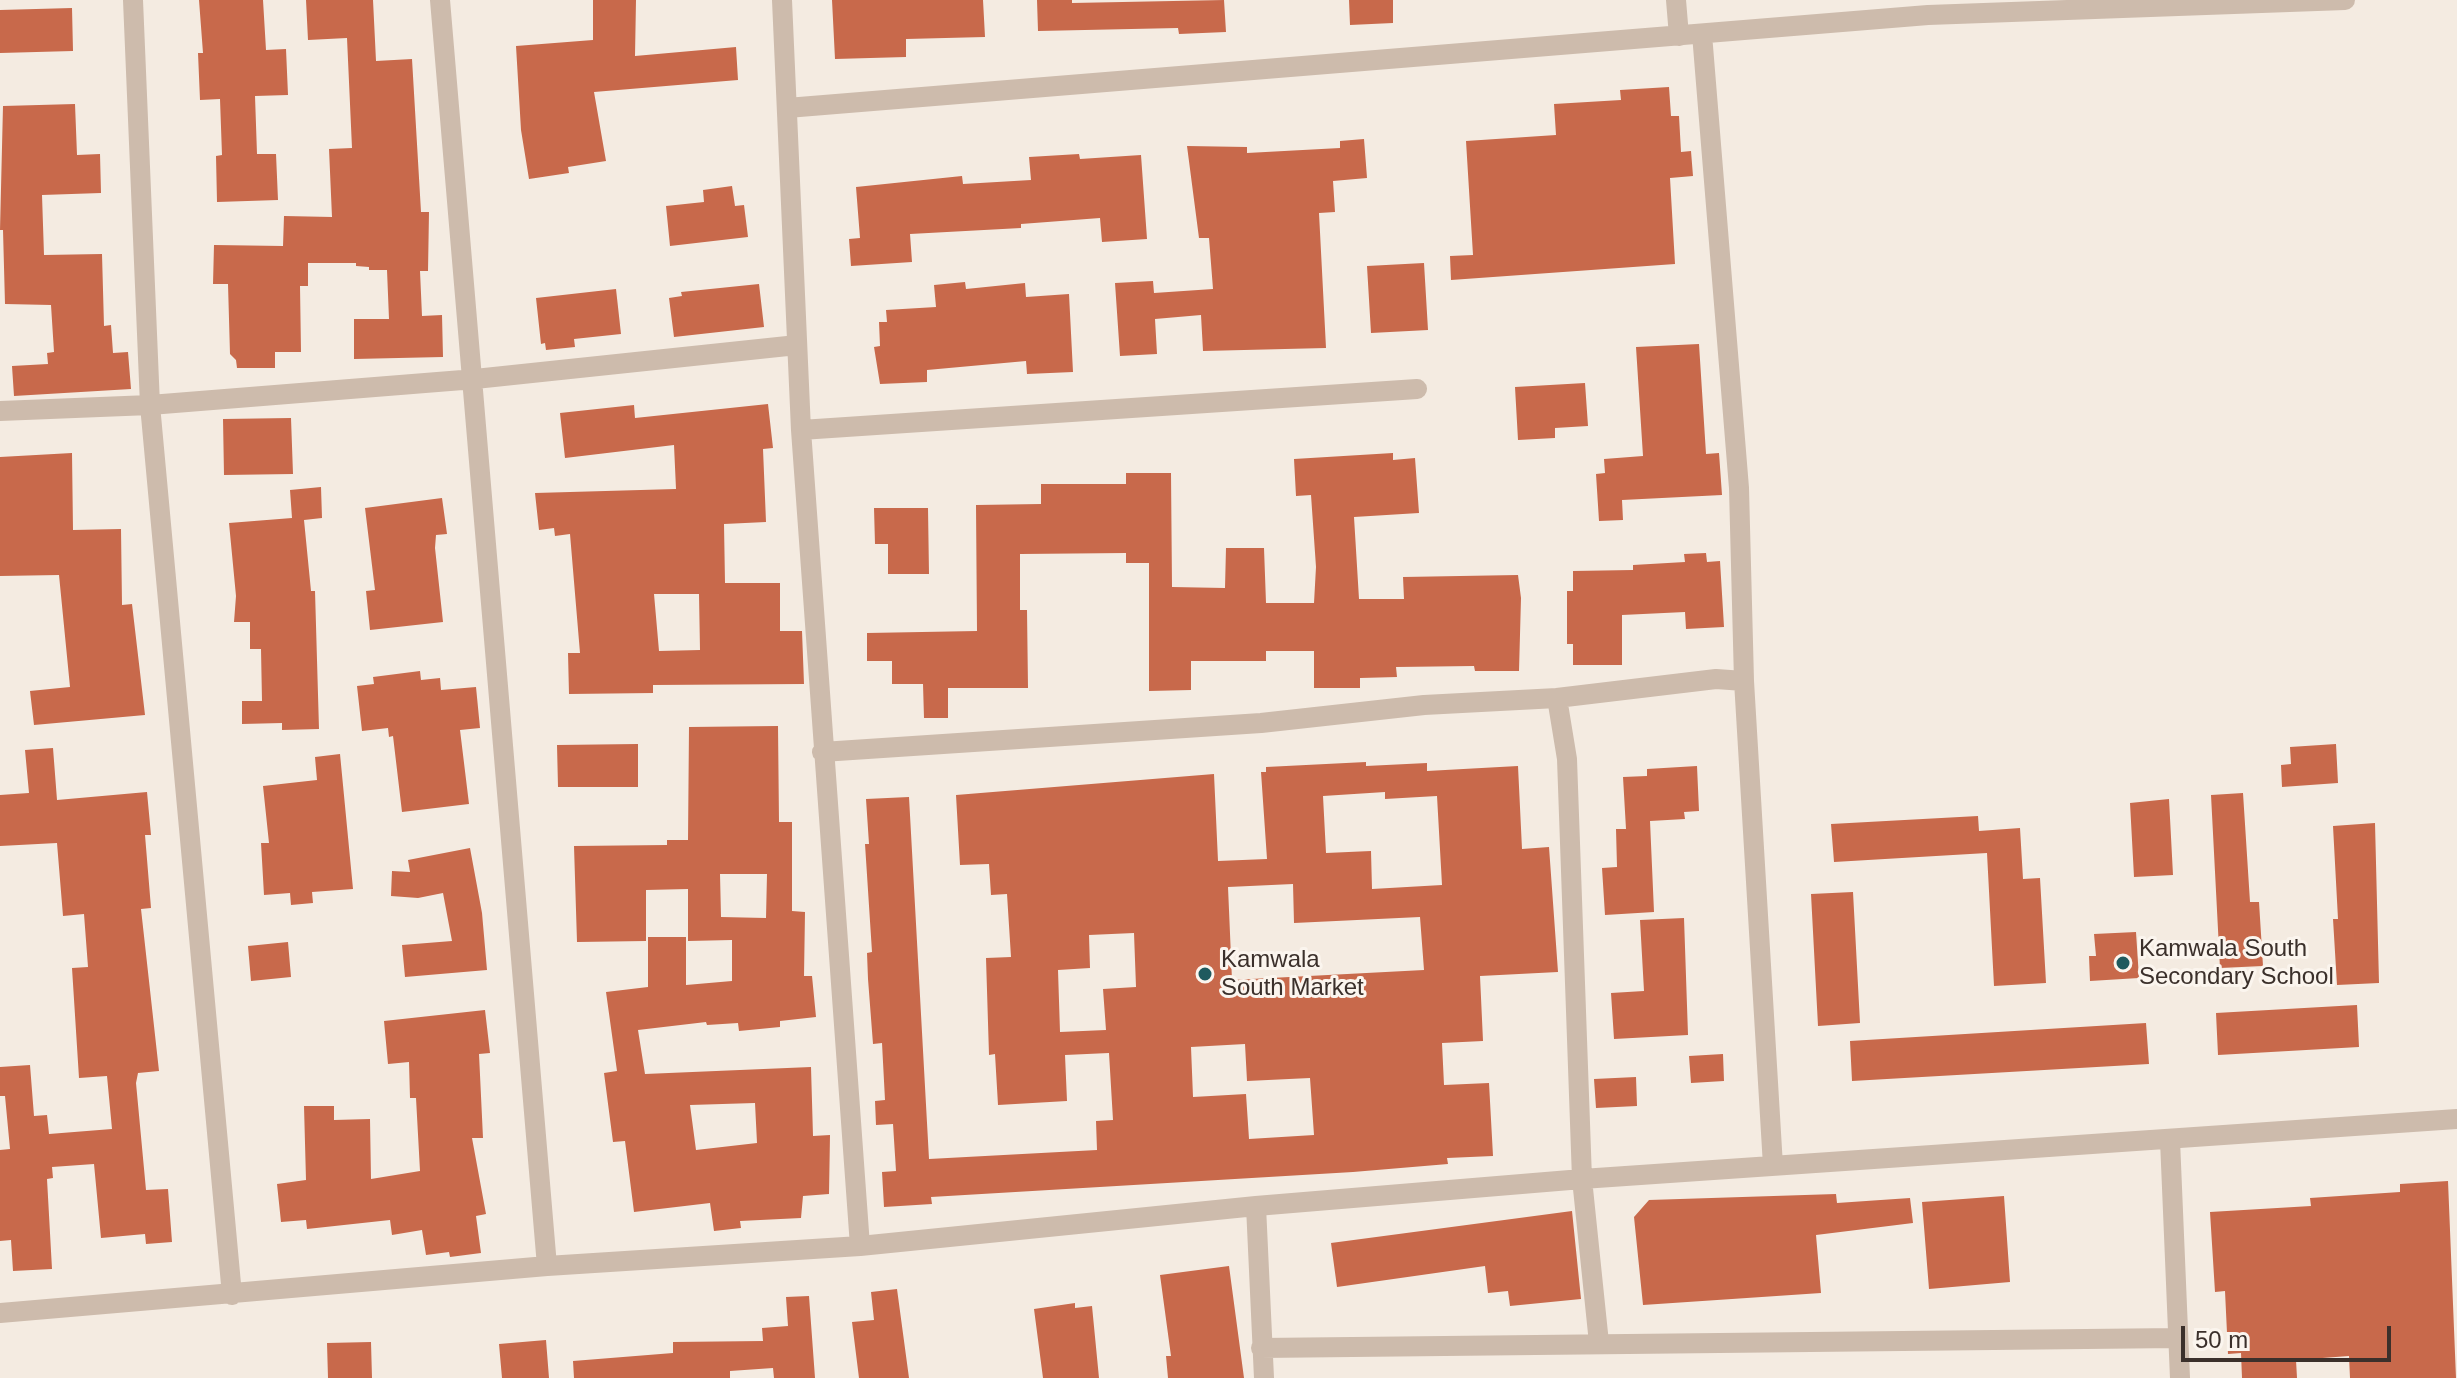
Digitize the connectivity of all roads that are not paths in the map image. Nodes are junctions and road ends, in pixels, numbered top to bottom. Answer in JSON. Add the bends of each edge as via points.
{"nodes":[{"id":1,"x":133,"y":0,"type":"edge"},
{"id":2,"x":440,"y":0,"type":"edge"},
{"id":3,"x":782,"y":0,"type":"edge"},
{"id":4,"x":1676,"y":0,"type":"edge"},
{"id":5,"x":2345,"y":0,"type":"edge"},
{"id":6,"x":1702,"y":34,"type":"junction"},
{"id":7,"x":1679,"y":36,"type":"junction"},
{"id":8,"x":787,"y":108,"type":"junction"},
{"id":9,"x":797,"y":345,"type":"junction"},
{"id":10,"x":475,"y":379,"type":"junction"},
{"id":11,"x":1417,"y":389,"type":"dead end"},
{"id":12,"x":150,"y":405,"type":"junction"},
{"id":13,"x":0,"y":411,"type":"edge"},
{"id":14,"x":801,"y":430,"type":"junction"},
{"id":15,"x":1744,"y":681,"type":"junction"},
{"id":16,"x":1557,"y":698,"type":"junction"},
{"id":17,"x":822,"y":752,"type":"junction"},
{"id":18,"x":2457,"y":1119,"type":"edge"},
{"id":19,"x":2170,"y":1140,"type":"junction"},
{"id":20,"x":1773,"y":1166,"type":"junction"},
{"id":21,"x":1582,"y":1179,"type":"junction"},
{"id":22,"x":1256,"y":1206,"type":"junction"},
{"id":23,"x":860,"y":1246,"type":"junction"},
{"id":24,"x":547,"y":1266,"type":"junction"},
{"id":25,"x":232,"y":1295,"type":"junction"},
{"id":26,"x":0,"y":1313,"type":"edge"},
{"id":27,"x":2177,"y":1338,"type":"junction"},
{"id":28,"x":1599,"y":1343,"type":"junction"},
{"id":29,"x":1261,"y":1348,"type":"junction"},
{"id":30,"x":1264,"y":1378,"type":"edge"},
{"id":31,"x":2180,"y":1378,"type":"edge"}],
"edges":[{"from":1,"to":12,"type":"street"},
{"from":2,"to":10,"type":"street"},
{"from":3,"to":8,"type":"street"},
{"from":4,"to":7,"type":"street"},
{"from":5,"to":6,"type":"street","via":[[1928,15]]},
{"from":6,"to":7,"type":"street"},
{"from":6,"to":15,"type":"street","via":[[1739,488]]},
{"from":7,"to":8,"type":"street"},
{"from":8,"to":9,"type":"street"},
{"from":9,"to":10,"type":"street"},
{"from":9,"to":14,"type":"street"},
{"from":10,"to":12,"type":"street"},
{"from":10,"to":24,"type":"street"},
{"from":11,"to":14,"type":"street"},
{"from":12,"to":13,"type":"street"},
{"from":12,"to":25,"type":"street"},
{"from":14,"to":17,"type":"street"},
{"from":15,"to":16,"type":"street","via":[[1716,679]]},
{"from":15,"to":20,"type":"street"},
{"from":16,"to":17,"type":"street"},
{"from":16,"to":21,"type":"street","via":[[1567,759]]},
{"from":17,"to":23,"type":"street"},
{"from":18,"to":19,"type":"street"},
{"from":19,"to":20,"type":"street"},
{"from":19,"to":27,"type":"street"},
{"from":20,"to":21,"type":"street"},
{"from":21,"to":22,"type":"street"},
{"from":21,"to":28,"type":"street"},
{"from":22,"to":23,"type":"street"},
{"from":22,"to":29,"type":"street"},
{"from":23,"to":24,"type":"street"},
{"from":24,"to":25,"type":"street"},
{"from":25,"to":26,"type":"street"},
{"from":27,"to":28,"type":"street"},
{"from":27,"to":31,"type":"street"},
{"from":28,"to":29,"type":"street"},
{"from":29,"to":30,"type":"street"}]}
